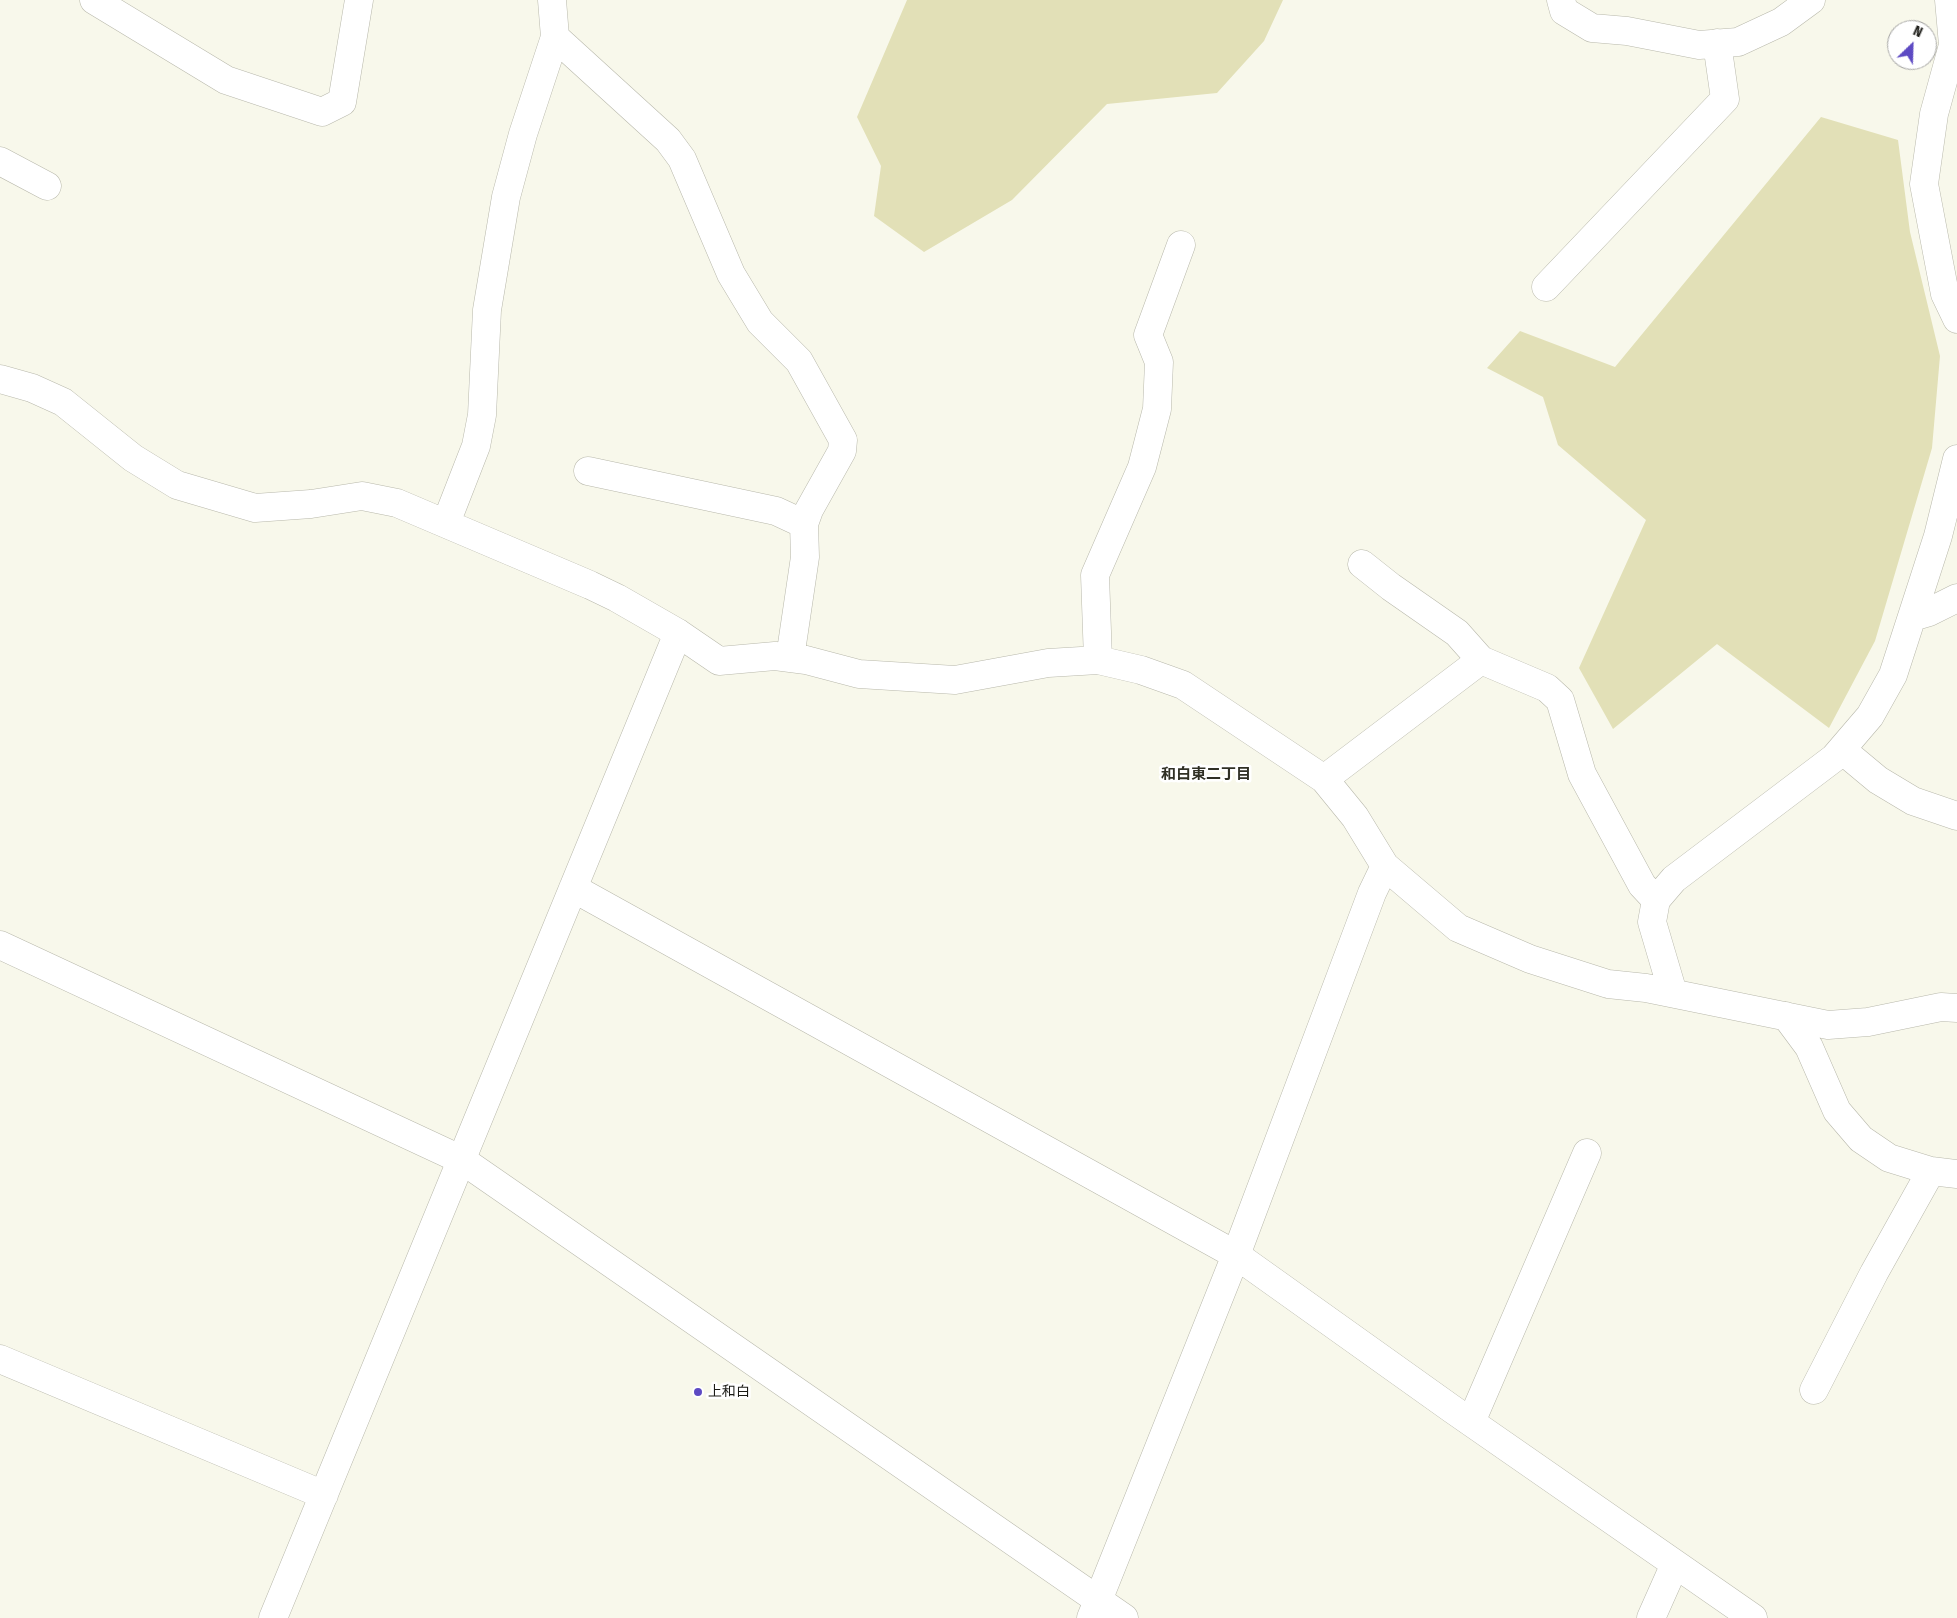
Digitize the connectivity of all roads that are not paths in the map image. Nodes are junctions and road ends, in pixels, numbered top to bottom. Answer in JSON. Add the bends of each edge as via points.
{"nodes":[{"id":1,"x":94,"y":0,"type":"edge"},
{"id":2,"x":359,"y":0,"type":"edge"},
{"id":3,"x":552,"y":0,"type":"edge"},
{"id":4,"x":1561,"y":0,"type":"edge"},
{"id":5,"x":1811,"y":0,"type":"edge"},
{"id":6,"x":1949,"y":0,"type":"edge"},
{"id":7,"x":555,"y":37,"type":"junction"},
{"id":8,"x":1717,"y":43,"type":"junction"},
{"id":9,"x":1953,"y":63,"type":"edge"},
{"id":10,"x":0,"y":161,"type":"edge"},
{"id":11,"x":47,"y":186,"type":"dead end"},
{"id":12,"x":1181,"y":245,"type":"dead end"},
{"id":13,"x":1546,"y":287,"type":"dead end"},
{"id":14,"x":1957,"y":319,"type":"edge"},
{"id":15,"x":0,"y":379,"type":"edge"},
{"id":16,"x":1957,"y":459,"type":"edge"},
{"id":17,"x":588,"y":471,"type":"dead end"},
{"id":18,"x":446,"y":523,"type":"junction"},
{"id":19,"x":804,"y":524,"type":"junction"},
{"id":20,"x":1362,"y":564,"type":"dead end"},
{"id":21,"x":1957,"y":598,"type":"edge"},
{"id":22,"x":1912,"y":617,"type":"junction"},
{"id":23,"x":678,"y":633,"type":"junction"},
{"id":24,"x":790,"y":658,"type":"junction"},
{"id":25,"x":1098,"y":660,"type":"junction"},
{"id":26,"x":1481,"y":660,"type":"junction"},
{"id":27,"x":1842,"y":750,"type":"junction"},
{"id":28,"x":1324,"y":778,"type":"junction"},
{"id":29,"x":1957,"y":816,"type":"edge"},
{"id":30,"x":1385,"y":866,"type":"junction"},
{"id":31,"x":574,"y":888,"type":"junction"},
{"id":32,"x":1656,"y":900,"type":"junction"},
{"id":33,"x":0,"y":945,"type":"edge"},
{"id":34,"x":1673,"y":993,"type":"junction"},
{"id":35,"x":1957,"y":1008,"type":"edge"},
{"id":36,"x":1786,"y":1016,"type":"junction"},
{"id":37,"x":1587,"y":1153,"type":"dead end"},
{"id":38,"x":462,"y":1160,"type":"junction"},
{"id":39,"x":1944,"y":1172,"type":"edge"},
{"id":40,"x":1236,"y":1255,"type":"junction"},
{"id":41,"x":0,"y":1359,"type":"edge"},
{"id":42,"x":1814,"y":1390,"type":"dead end"},
{"id":43,"x":1470,"y":1422,"type":"junction"},
{"id":44,"x":324,"y":1496,"type":"junction"},
{"id":45,"x":1675,"y":1564,"type":"junction"},
{"id":46,"x":1095,"y":1609,"type":"edge"},
{"id":47,"x":273,"y":1618,"type":"edge"},
{"id":48,"x":1124,"y":1618,"type":"edge"},
{"id":49,"x":1651,"y":1618,"type":"edge"},
{"id":50,"x":1753,"y":1618,"type":"edge"}],
"edges":[{"from":1,"to":2,"type":"street","via":[[226,80],[322,112],[342,102]]},
{"from":3,"to":7,"type":"street"},
{"from":4,"to":8,"type":"street","via":[[1564,11],[1592,28],[1627,30],[1699,45]]},
{"from":5,"to":8,"type":"street","via":[[1781,22],[1738,42]]},
{"from":6,"to":9,"type":"street"},
{"from":7,"to":18,"type":"street","via":[[506,197],[487,310],[482,415],[476,446]]},
{"from":7,"to":19,"type":"street","via":[[668,140],[682,159],[731,274],[760,322],[800,361],[844,440],[842,451]]},
{"from":8,"to":13,"type":"street","via":[[1726,99]]},
{"from":9,"to":14,"type":"street","via":[[1934,114],[1924,184],[1945,294]]},
{"from":10,"to":11,"type":"street"},
{"from":12,"to":25,"type":"street","via":[[1148,335],[1159,362],[1157,409],[1145,457],[1095,575]]},
{"from":15,"to":18,"type":"street","via":[[32,388],[63,402],[133,458],[176,484],[255,508],[362,496],[397,503]]},
{"from":16,"to":22,"type":"street","via":[[1938,536]]},
{"from":17,"to":19,"type":"street","via":[[776,511]]},
{"from":18,"to":23,"type":"street","via":[[590,585]]},
{"from":19,"to":24,"type":"street","via":[[805,557]]},
{"from":20,"to":26,"type":"street","via":[[1457,633]]},
{"from":21,"to":22,"type":"street"},
{"from":22,"to":27,"type":"street","via":[[1893,675],[1870,716]]},
{"from":23,"to":24,"type":"street","via":[[719,660]]},
{"from":23,"to":31,"type":"street"},
{"from":24,"to":25,"type":"street","via":[[859,674],[955,680],[1048,664]]},
{"from":25,"to":28,"type":"street","via":[[1141,670],[1183,685]]},
{"from":26,"to":28,"type":"street"},
{"from":26,"to":32,"type":"street","via":[[1547,688],[1560,700],[1582,774],[1642,885]]},
{"from":27,"to":29,"type":"street","via":[[1878,780],[1913,801]]},
{"from":27,"to":32,"type":"street","via":[[1674,879]]},
{"from":28,"to":30,"type":"street","via":[[1356,817]]},
{"from":30,"to":34,"type":"street","via":[[1458,928],[1530,959],[1608,984]]},
{"from":30,"to":40,"type":"street"},
{"from":31,"to":38,"type":"street"},
{"from":31,"to":40,"type":"street"},
{"from":32,"to":34,"type":"street","via":[[1652,922]]},
{"from":33,"to":38,"type":"street"},
{"from":34,"to":36,"type":"street"},
{"from":35,"to":36,"type":"street","via":[[1942,1007],[1868,1022],[1828,1025]]},
{"from":36,"to":39,"type":"street","via":[[1810,1047],[1837,1111],[1861,1139],[1889,1158]]},
{"from":37,"to":43,"type":"street"},
{"from":38,"to":44,"type":"street"},
{"from":38,"to":46,"type":"street"},
{"from":39,"to":42,"type":"street","via":[[1874,1273]]},
{"from":40,"to":43,"type":"street"},
{"from":40,"to":46,"type":"street"},
{"from":41,"to":44,"type":"street"},
{"from":43,"to":45,"type":"street"},
{"from":44,"to":47,"type":"street"},
{"from":45,"to":49,"type":"street"},
{"from":45,"to":50,"type":"street"},
{"from":46,"to":48,"type":"street"}]}
